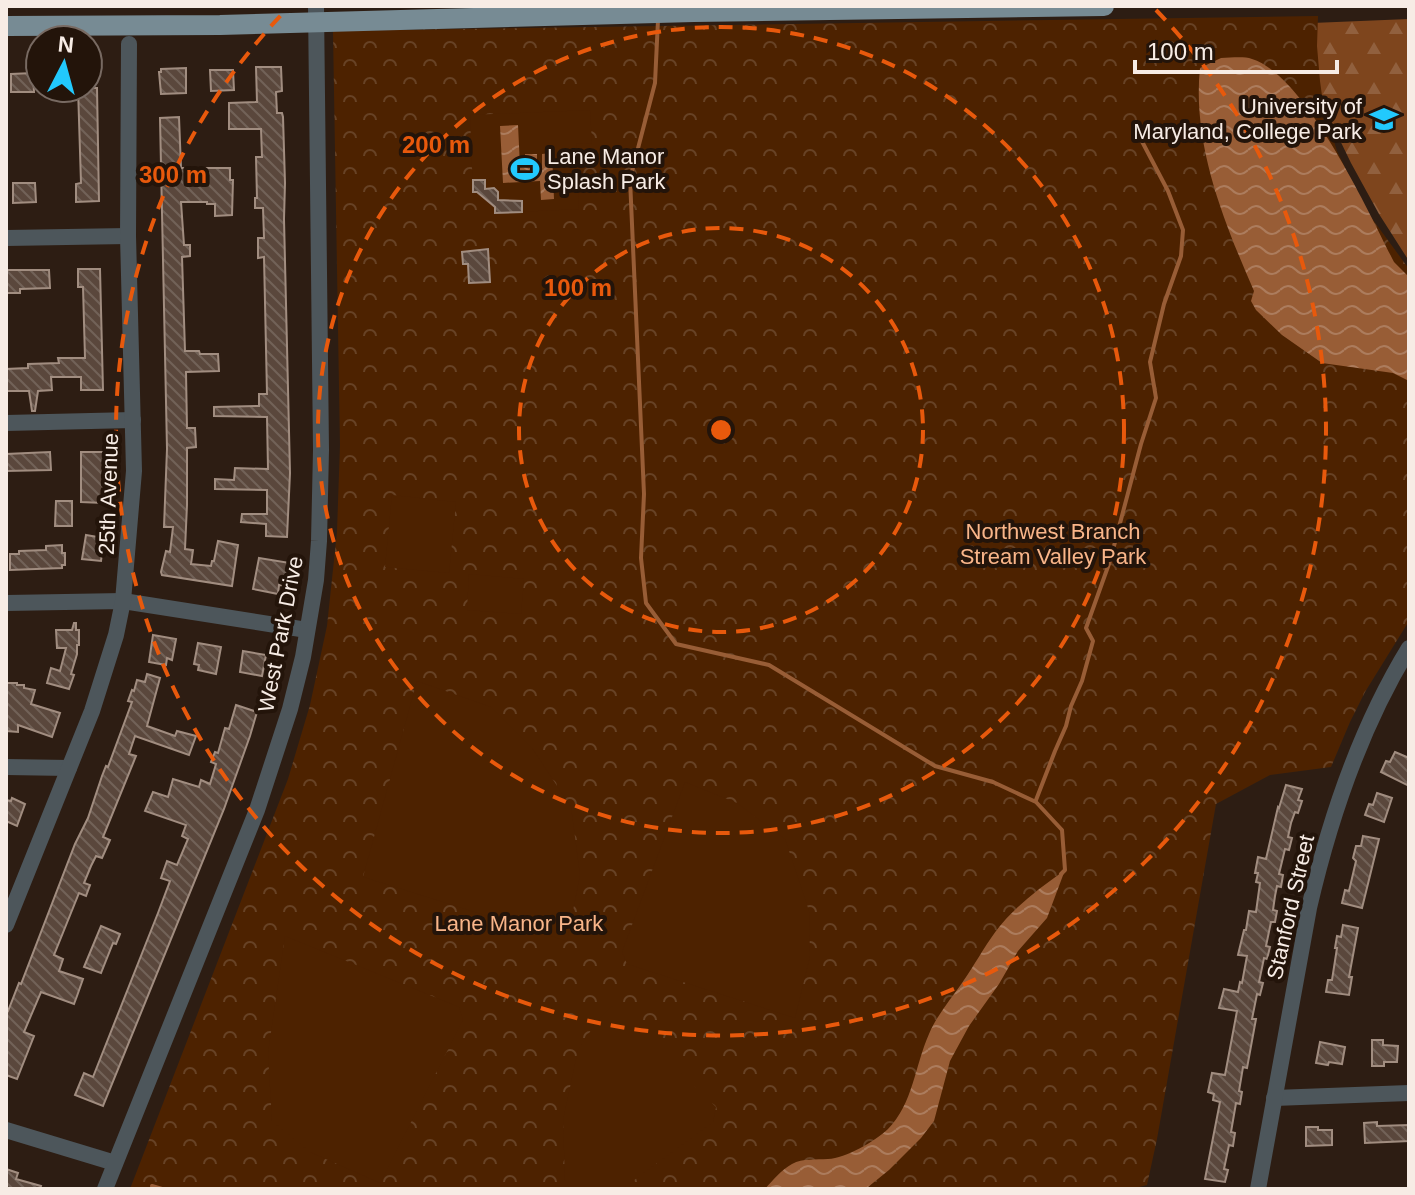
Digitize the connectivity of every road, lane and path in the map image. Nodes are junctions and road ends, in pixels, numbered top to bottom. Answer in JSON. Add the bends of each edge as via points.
{"nodes":[{"id":1,"x":1104,"y":6,"type":"edge"},
{"id":2,"x":316,"y":14,"type":"edge"},
{"id":3,"x":6,"y":26,"type":"edge"},
{"id":4,"x":129,"y":44,"type":"dead end"},
{"id":5,"x":128,"y":236,"type":"junction"},
{"id":6,"x":6,"y":238,"type":"edge"},
{"id":7,"x":133,"y":420,"type":"junction"},
{"id":8,"x":6,"y":423,"type":"edge"},
{"id":9,"x":123,"y":601,"type":"junction"},
{"id":10,"x":6,"y":603,"type":"edge"},
{"id":11,"x":307,"y":630,"type":"junction"},
{"id":12,"x":1409,"y":648,"type":"edge"},
{"id":13,"x":6,"y":767,"type":"edge"},
{"id":14,"x":69,"y":768,"type":"junction"},
{"id":15,"x":6,"y":925,"type":"edge"},
{"id":16,"x":1409,"y":1093,"type":"edge"},
{"id":17,"x":1274,"y":1098,"type":"junction"},
{"id":18,"x":6,"y":1130,"type":"edge"},
{"id":19,"x":115,"y":1163,"type":"junction"},
{"id":20,"x":105,"y":1189,"type":"edge"},
{"id":21,"x":1258,"y":1189,"type":"edge"}],
"edges":[{"from":1,"to":2,"type":"main road"},
{"from":2,"to":3,"type":"main road"},
{"from":2,"to":11,"type":"street","name":"West Park Drive","via":[[321,450],[316,580]]},
{"from":4,"to":5,"type":"street","name":"25th Avenue"},
{"from":5,"to":6,"type":"street"},
{"from":5,"to":7,"type":"street","name":"25th Avenue"},
{"from":7,"to":8,"type":"street"},
{"from":7,"to":9,"type":"street","name":"25th Avenue"},
{"from":9,"to":10,"type":"street"},
{"from":9,"to":11,"type":"street"},
{"from":9,"to":14,"type":"street","name":"25th Avenue","via":[[92,711]]},
{"from":11,"to":19,"type":"street","name":"West Park Drive","via":[[272,769]]},
{"from":12,"to":17,"type":"street","name":"Stanford Street","via":[[1367,728],[1323,851]]},
{"from":13,"to":14,"type":"street"},
{"from":14,"to":15,"type":"street","name":"25th Avenue"},
{"from":16,"to":17,"type":"street"},
{"from":17,"to":21,"type":"street","name":"Stanford Street"},
{"from":18,"to":19,"type":"street"},
{"from":19,"to":20,"type":"street","name":"West Park Drive"}]}
